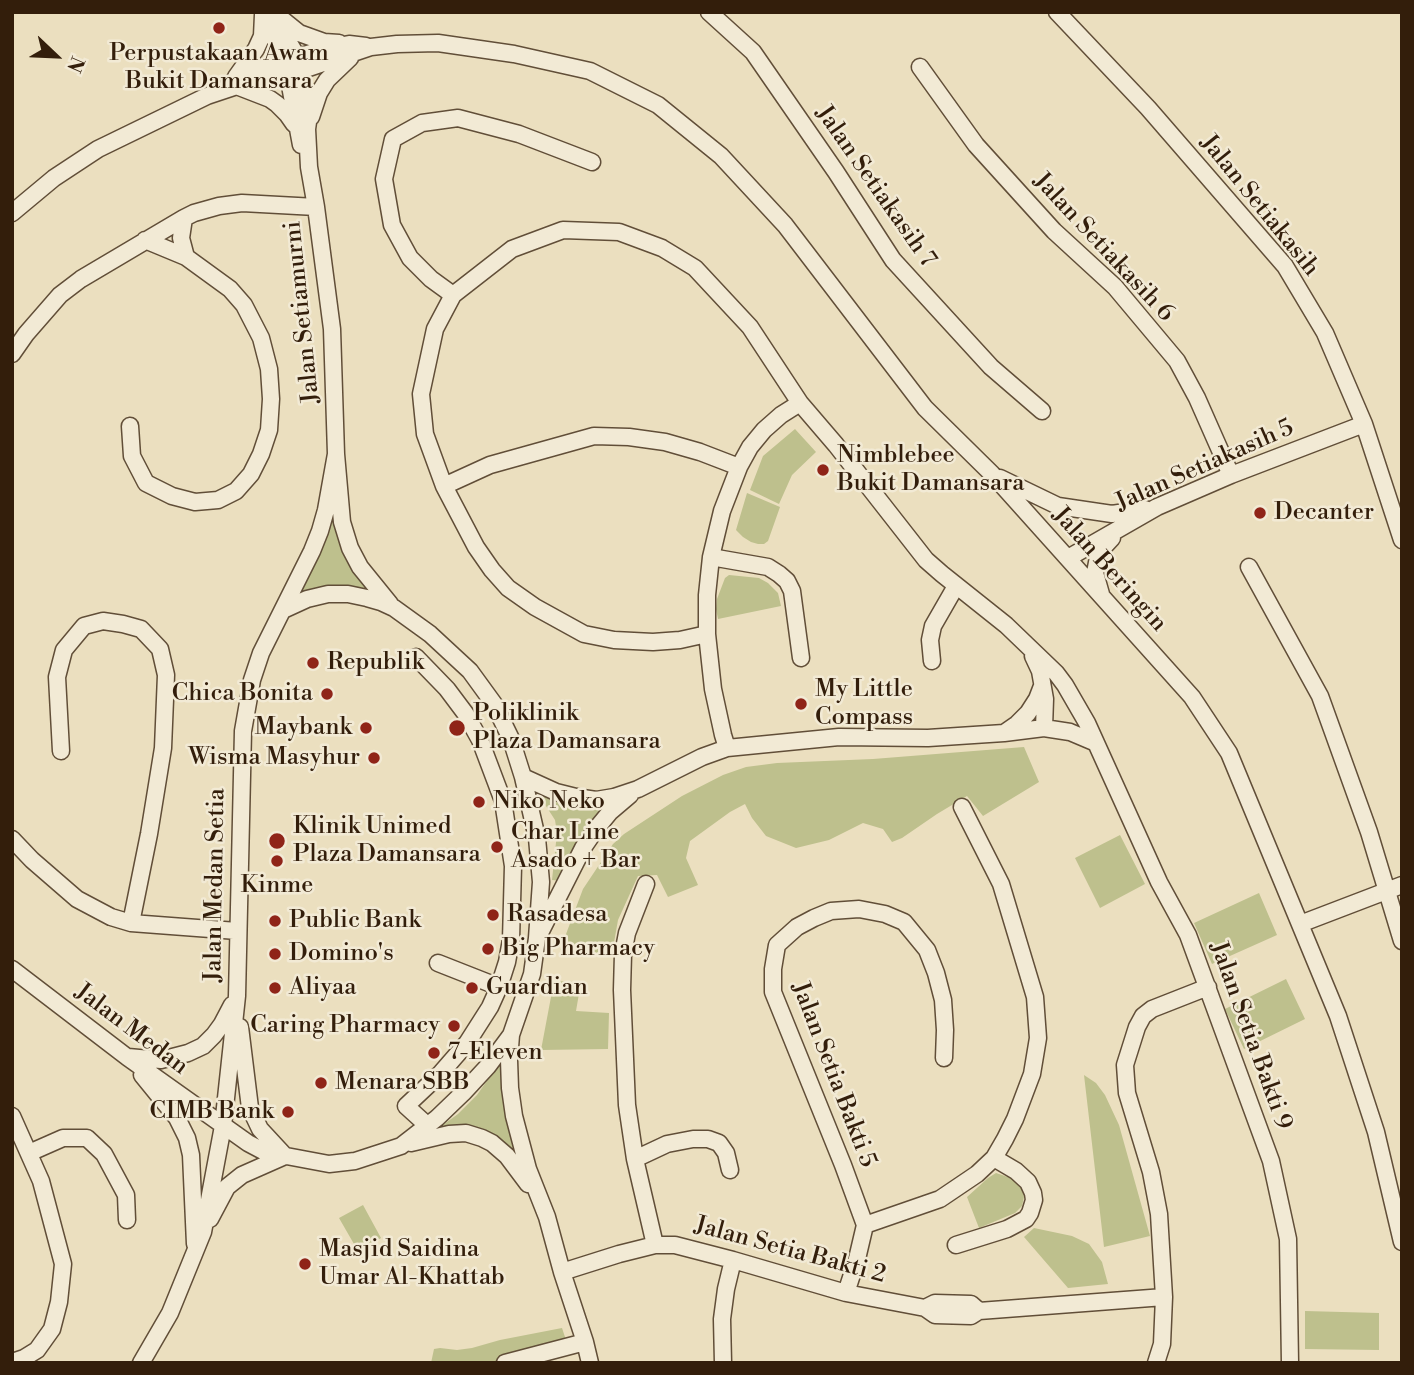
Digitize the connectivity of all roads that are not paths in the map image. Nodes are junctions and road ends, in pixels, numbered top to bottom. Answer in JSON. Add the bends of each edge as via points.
{"nodes":[{"id":1,"x":709,"y":12,"type":"edge"},
{"id":2,"x":1057,"y":12,"type":"edge"},
{"id":3,"x":267,"y":13,"type":"edge"},
{"id":4,"x":352,"y":49,"type":"junction"},
{"id":5,"x":293,"y":66,"type":"junction"},
{"id":6,"x":920,"y":67,"type":"dead end"},
{"id":7,"x":230,"y":87,"type":"junction"},
{"id":8,"x":302,"y":129,"type":"junction"},
{"id":9,"x":592,"y":162,"type":"dead end"},
{"id":10,"x":316,"y":207,"type":"junction"},
{"id":11,"x":12,"y":213,"type":"edge"},
{"id":12,"x":184,"y":218,"type":"junction"},
{"id":13,"x":162,"y":230,"type":"junction"},
{"id":14,"x":145,"y":240,"type":"junction"},
{"id":15,"x":186,"y":257,"type":"junction"},
{"id":16,"x":453,"y":295,"type":"junction"},
{"id":17,"x":12,"y":354,"type":"edge"},
{"id":18,"x":800,"y":403,"type":"junction"},
{"id":19,"x":1042,"y":411,"type":"dead end"},
{"id":20,"x":1364,"y":424,"type":"junction"},
{"id":21,"x":130,"y":426,"type":"dead end"},
{"id":22,"x":336,"y":454,"type":"junction"},
{"id":23,"x":739,"y":467,"type":"junction"},
{"id":24,"x":992,"y":474,"type":"junction"},
{"id":25,"x":1231,"y":475,"type":"junction"},
{"id":26,"x":444,"y":486,"type":"junction"},
{"id":27,"x":1157,"y":507,"type":"junction"},
{"id":28,"x":1123,"y":526,"type":"junction"},
{"id":29,"x":1402,"y":540,"type":"edge"},
{"id":30,"x":712,"y":557,"type":"junction"},
{"id":31,"x":1068,"y":558,"type":"junction"},
{"id":32,"x":1249,"y":567,"type":"dead end"},
{"id":33,"x":956,"y":586,"type":"junction"},
{"id":34,"x":1102,"y":597,"type":"junction"},
{"id":35,"x":394,"y":608,"type":"junction"},
{"id":36,"x":284,"y":610,"type":"junction"},
{"id":37,"x":418,"y":625,"type":"junction"},
{"id":38,"x":707,"y":634,"type":"junction"},
{"id":39,"x":1026,"y":644,"type":"junction"},
{"id":40,"x":447,"y":650,"type":"junction"},
{"id":41,"x":416,"y":657,"type":"junction"},
{"id":42,"x":801,"y":657,"type":"dead end"},
{"id":43,"x":932,"y":661,"type":"dead end"},
{"id":44,"x":1042,"y":684,"type":"junction"},
{"id":45,"x":1044,"y":728,"type":"junction"},
{"id":46,"x":1004,"y":733,"type":"junction"},
{"id":47,"x":1096,"y":743,"type":"junction"},
{"id":48,"x":727,"y":748,"type":"junction"},
{"id":49,"x":61,"y":751,"type":"dead end"},
{"id":50,"x":523,"y":777,"type":"junction"},
{"id":51,"x":638,"y":789,"type":"junction"},
{"id":52,"x":962,"y":807,"type":"dead end"},
{"id":53,"x":12,"y":839,"type":"edge"},
{"id":54,"x":646,"y":884,"type":"dead end"},
{"id":55,"x":1402,"y":885,"type":"edge"},
{"id":56,"x":1386,"y":891,"type":"junction"},
{"id":57,"x":131,"y":923,"type":"junction"},
{"id":58,"x":1300,"y":924,"type":"junction"},
{"id":59,"x":237,"y":931,"type":"junction"},
{"id":60,"x":537,"y":938,"type":"junction"},
{"id":61,"x":1402,"y":941,"type":"edge"},
{"id":62,"x":439,"y":963,"type":"dead end"},
{"id":63,"x":12,"y":969,"type":"edge"},
{"id":64,"x":499,"y":987,"type":"junction"},
{"id":65,"x":1208,"y":987,"type":"junction"},
{"id":66,"x":237,"y":996,"type":"junction"},
{"id":67,"x":511,"y":1035,"type":"junction"},
{"id":68,"x":127,"y":1057,"type":"junction"},
{"id":69,"x":944,"y":1058,"type":"dead end"},
{"id":70,"x":12,"y":1116,"type":"edge"},
{"id":71,"x":223,"y":1126,"type":"junction"},
{"id":72,"x":428,"y":1126,"type":"junction"},
{"id":73,"x":401,"y":1146,"type":"junction"},
{"id":74,"x":29,"y":1153,"type":"junction"},
{"id":75,"x":285,"y":1156,"type":"junction"},
{"id":76,"x":994,"y":1158,"type":"junction"},
{"id":77,"x":635,"y":1159,"type":"junction"},
{"id":78,"x":730,"y":1170,"type":"dead end"},
{"id":79,"x":538,"y":1197,"type":"junction"},
{"id":80,"x":127,"y":1220,"type":"dead end"},
{"id":81,"x":865,"y":1225,"type":"junction"},
{"id":82,"x":203,"y":1232,"type":"junction"},
{"id":83,"x":1402,"y":1242,"type":"edge"},
{"id":84,"x":655,"y":1245,"type":"junction"},
{"id":85,"x":956,"y":1245,"type":"dead end"},
{"id":86,"x":195,"y":1251,"type":"junction"},
{"id":87,"x":733,"y":1260,"type":"junction"},
{"id":88,"x":562,"y":1272,"type":"junction"},
{"id":89,"x":846,"y":1293,"type":"junction"},
{"id":90,"x":1164,"y":1297,"type":"junction"},
{"id":91,"x":585,"y":1342,"type":"junction"},
{"id":92,"x":12,"y":1362,"type":"edge"},
{"id":93,"x":141,"y":1363,"type":"edge"},
{"id":94,"x":505,"y":1363,"type":"edge"},
{"id":95,"x":590,"y":1363,"type":"edge"},
{"id":96,"x":723,"y":1363,"type":"edge"},
{"id":97,"x":1156,"y":1363,"type":"edge"},
{"id":98,"x":1290,"y":1363,"type":"edge"}],
"edges":[{"from":1,"to":19,"type":"street","name":"Jalan Setiakasih 7","via":[[752,52],[893,260],[991,368]]},
{"from":2,"to":20,"type":"street","name":"Jalan Setiakasih","via":[[1148,108],[1284,266],[1325,333]]},
{"from":3,"to":4,"type":"street","via":[[299,33]]},
{"from":3,"to":5,"type":"street","name":"Jalan Setiamurni","via":[[282,54]]},
{"from":3,"to":7,"type":"street","via":[[256,49]]},
{"from":4,"to":5,"type":"street","name":"Jalan Beringin"},
{"from":4,"to":8,"type":"street","via":[[327,80]]},
{"from":4,"to":24,"type":"street","name":"Jalan Beringin","via":[[438,43],[514,54],[590,71],[658,105],[721,156],[785,225],[925,408]]},
{"from":5,"to":7,"type":"street","name":"Jalan Beringin","via":[[253,70]]},
{"from":5,"to":8,"type":"street","name":"Jalan Setiamurni"},
{"from":6,"to":25,"type":"street","name":"Jalan Setiakasih 6","via":[[976,145],[1054,231],[1115,287],[1177,361]]},
{"from":7,"to":8,"type":"street","via":[[270,99]]},
{"from":7,"to":11,"type":"street","name":"Jalan Beringin","via":[[98,149]]},
{"from":8,"to":10,"type":"street","name":"Jalan Setiamurni"},
{"from":9,"to":16,"type":"street","via":[[519,134],[458,118],[422,123],[393,139],[384,179],[392,225],[410,258]]},
{"from":10,"to":12,"type":"street","via":[[242,204]]},
{"from":10,"to":22,"type":"street","name":"Jalan Setiamurni","via":[[332,329]]},
{"from":12,"to":13,"type":"street"},
{"from":12,"to":15,"type":"street","via":[[181,238]]},
{"from":13,"to":14,"type":"street"},
{"from":13,"to":15,"type":"street"},
{"from":14,"to":15,"type":"street"},
{"from":14,"to":17,"type":"street","via":[[61,295]]},
{"from":15,"to":21,"type":"street","via":[[230,289],[261,338],[269,369],[269,430],[251,474],[236,491],[218,500],[195,502],[146,483],[132,456]]},
{"from":16,"to":18,"type":"street","name":"Jalan Setia Bakti 9","via":[[512,249],[563,230],[619,232],[662,248],[695,268],[750,327]]},
{"from":16,"to":26,"type":"street","via":[[435,329],[421,394],[425,434]]},
{"from":18,"to":23,"type":"street","via":[[764,430]]},
{"from":18,"to":33,"type":"street","name":"Jalan Setia Bakti 9","via":[[926,560]]},
{"from":20,"to":25,"type":"street","name":"Jalan Setiakasih 5"},
{"from":20,"to":29,"type":"street","name":"Jalan Setiakasih"},
{"from":22,"to":35,"type":"street","name":"Jalan Setiamurni","via":[[342,523],[350,548]]},
{"from":22,"to":36,"type":"street","name":"Jalan Setiamurni","via":[[320,531]]},
{"from":23,"to":26,"type":"street","via":[[665,442],[594,436],[490,465]]},
{"from":23,"to":30,"type":"street","via":[[722,511]]},
{"from":24,"to":27,"type":"street","via":[[1058,506],[1112,514]]},
{"from":24,"to":31,"type":"street","name":"Jalan Beringin"},
{"from":25,"to":27,"type":"street","name":"Jalan Setiakasih 5"},
{"from":26,"to":38,"type":"street","via":[[492,570],[535,607],[584,634],[614,640],[653,642]]},
{"from":27,"to":28,"type":"street","name":"Jalan Setiakasih 5"},
{"from":28,"to":31,"type":"street","name":"Jalan Setiakasih 5"},
{"from":28,"to":34,"type":"street","via":[[1099,552],[1095,573]]},
{"from":30,"to":38,"type":"street"},
{"from":30,"to":42,"type":"street","via":[[768,567],[787,581]]},
{"from":31,"to":34,"type":"street","name":"Jalan Beringin"},
{"from":32,"to":56,"type":"street","via":[[1320,696]]},
{"from":33,"to":39,"type":"street","name":"Jalan Setia Bakti 9"},
{"from":33,"to":43,"type":"street","via":[[933,626]]},
{"from":34,"to":58,"type":"street","name":"Jalan Beringin","via":[[1192,697],[1229,753]]},
{"from":35,"to":36,"type":"street","name":"Jalan Setiamurni","via":[[367,598],[328,594]]},
{"from":35,"to":37,"type":"street","name":"Jalan Setiamurni"},
{"from":36,"to":59,"type":"street","name":"Jalan Medan Setia","via":[[261,653],[244,715]]},
{"from":37,"to":40,"type":"street","name":"Jalan Setiamurni"},
{"from":37,"to":41,"type":"street"},
{"from":38,"to":48,"type":"street","via":[[713,689]]},
{"from":39,"to":44,"type":"street"},
{"from":39,"to":47,"type":"street","name":"Jalan Setia Bakti 9","via":[[1065,685]]},
{"from":40,"to":41,"type":"street"},
{"from":40,"to":50,"type":"street","name":"Jalan Setiamurni","via":[[470,671],[494,704]]},
{"from":41,"to":64,"type":"street","via":[[447,689],[472,725],[503,801],[513,900],[508,962]]},
{"from":44,"to":45,"type":"street"},
{"from":44,"to":46,"type":"street","via":[[1028,713]]},
{"from":45,"to":46,"type":"street"},
{"from":45,"to":47,"type":"street"},
{"from":46,"to":48,"type":"street","via":[[839,737]]},
{"from":47,"to":65,"type":"street","name":"Jalan Setia Bakti 9","via":[[1188,935]]},
{"from":48,"to":51,"type":"street"},
{"from":49,"to":57,"type":"street","via":[[57,677],[64,650],[84,626],[103,621],[141,629],[160,649],[166,675],[163,748]]},
{"from":50,"to":51,"type":"street","via":[[556,792],[596,800]]},
{"from":50,"to":60,"type":"street","name":"Jalan Setiamurni","via":[[541,875]]},
{"from":51,"to":60,"type":"street","via":[[610,812],[583,848]]},
{"from":52,"to":76,"type":"street","via":[[1001,884],[1035,997],[1038,1038],[1032,1074],[1016,1119]]},
{"from":53,"to":57,"type":"street","via":[[77,899]]},
{"from":54,"to":77,"type":"street","via":[[623,954],[627,1105]]},
{"from":55,"to":56,"type":"street"},
{"from":56,"to":58,"type":"street"},
{"from":56,"to":61,"type":"street"},
{"from":57,"to":59,"type":"street"},
{"from":58,"to":83,"type":"street","name":"Jalan Beringin","via":[[1338,1016],[1376,1132]]},
{"from":59,"to":66,"type":"street","name":"Jalan Medan Setia"},
{"from":60,"to":67,"type":"street","name":"Jalan Setiamurni","via":[[532,974]]},
{"from":62,"to":64,"type":"street"},
{"from":63,"to":68,"type":"street","name":"Jalan Medan"},
{"from":64,"to":72,"type":"street","via":[[467,1043],[406,1105]]},
{"from":65,"to":90,"type":"street","via":[[1143,1016],[1125,1065],[1127,1093],[1160,1214]]},
{"from":65,"to":98,"type":"street","name":"Jalan Setia Bakti 9","via":[[1271,1161],[1289,1239]]},
{"from":66,"to":68,"type":"street","via":[[222,1024],[203,1045],[161,1060]]},
{"from":66,"to":71,"type":"street","name":"Jalan Medan Setia"},
{"from":66,"to":75,"type":"street","via":[[250,1108],[260,1129]]},
{"from":67,"to":72,"type":"street","via":[[488,1066]]},
{"from":67,"to":79,"type":"street","via":[[514,1116]]},
{"from":68,"to":71,"type":"street","name":"Jalan Medan"},
{"from":68,"to":86,"type":"street","via":[[177,1118],[187,1138]]},
{"from":69,"to":81,"type":"street","name":"Jalan Setia Bakti 5","via":[[943,1000],[936,974],[927,950],[904,922],[859,909],[831,911],[797,927],[777,945],[773,992]]},
{"from":70,"to":74,"type":"street"},
{"from":71,"to":75,"type":"street","name":"Jalan Medan","via":[[265,1152]]},
{"from":71,"to":82,"type":"street","name":"Jalan Medan Setia"},
{"from":72,"to":73,"type":"street"},
{"from":73,"to":75,"type":"street","name":"Jalan Medan","via":[[329,1164]]},
{"from":73,"to":79,"type":"street","via":[[466,1133],[482,1138],[507,1156]]},
{"from":74,"to":80,"type":"street","via":[[63,1138],[87,1138],[104,1154],[126,1195]]},
{"from":74,"to":92,"type":"street","via":[[63,1264],[52,1329],[37,1350]]},
{"from":75,"to":82,"type":"street","via":[[242,1175],[228,1187]]},
{"from":76,"to":81,"type":"street","via":[[940,1199]]},
{"from":76,"to":85,"type":"street","via":[[1028,1182],[1034,1200],[1030,1213],[1007,1229]]},
{"from":77,"to":78,"type":"street","via":[[667,1144],[708,1139],[719,1143]]},
{"from":77,"to":84,"type":"street"},
{"from":79,"to":88,"type":"street"},
{"from":81,"to":89,"type":"street"},
{"from":82,"to":86,"type":"street"},
{"from":84,"to":87,"type":"street","name":"Jalan Setia Bakti 2","via":[[675,1245]]},
{"from":84,"to":88,"type":"street","name":"Jalan Setia Bakti 2"},
{"from":86,"to":93,"type":"street","via":[[170,1313]]},
{"from":87,"to":89,"type":"street","name":"Jalan Setia Bakti 2"},
{"from":87,"to":96,"type":"street","via":[[722,1319]]},
{"from":88,"to":91,"type":"street"},
{"from":89,"to":90,"type":"street","name":"Jalan Setia Bakti 2","via":[[925,1308],[935,1315],[971,1316],[979,1311]]},
{"from":90,"to":97,"type":"street","via":[[1162,1344]]},
{"from":91,"to":94,"type":"street"},
{"from":91,"to":95,"type":"street"}]}
